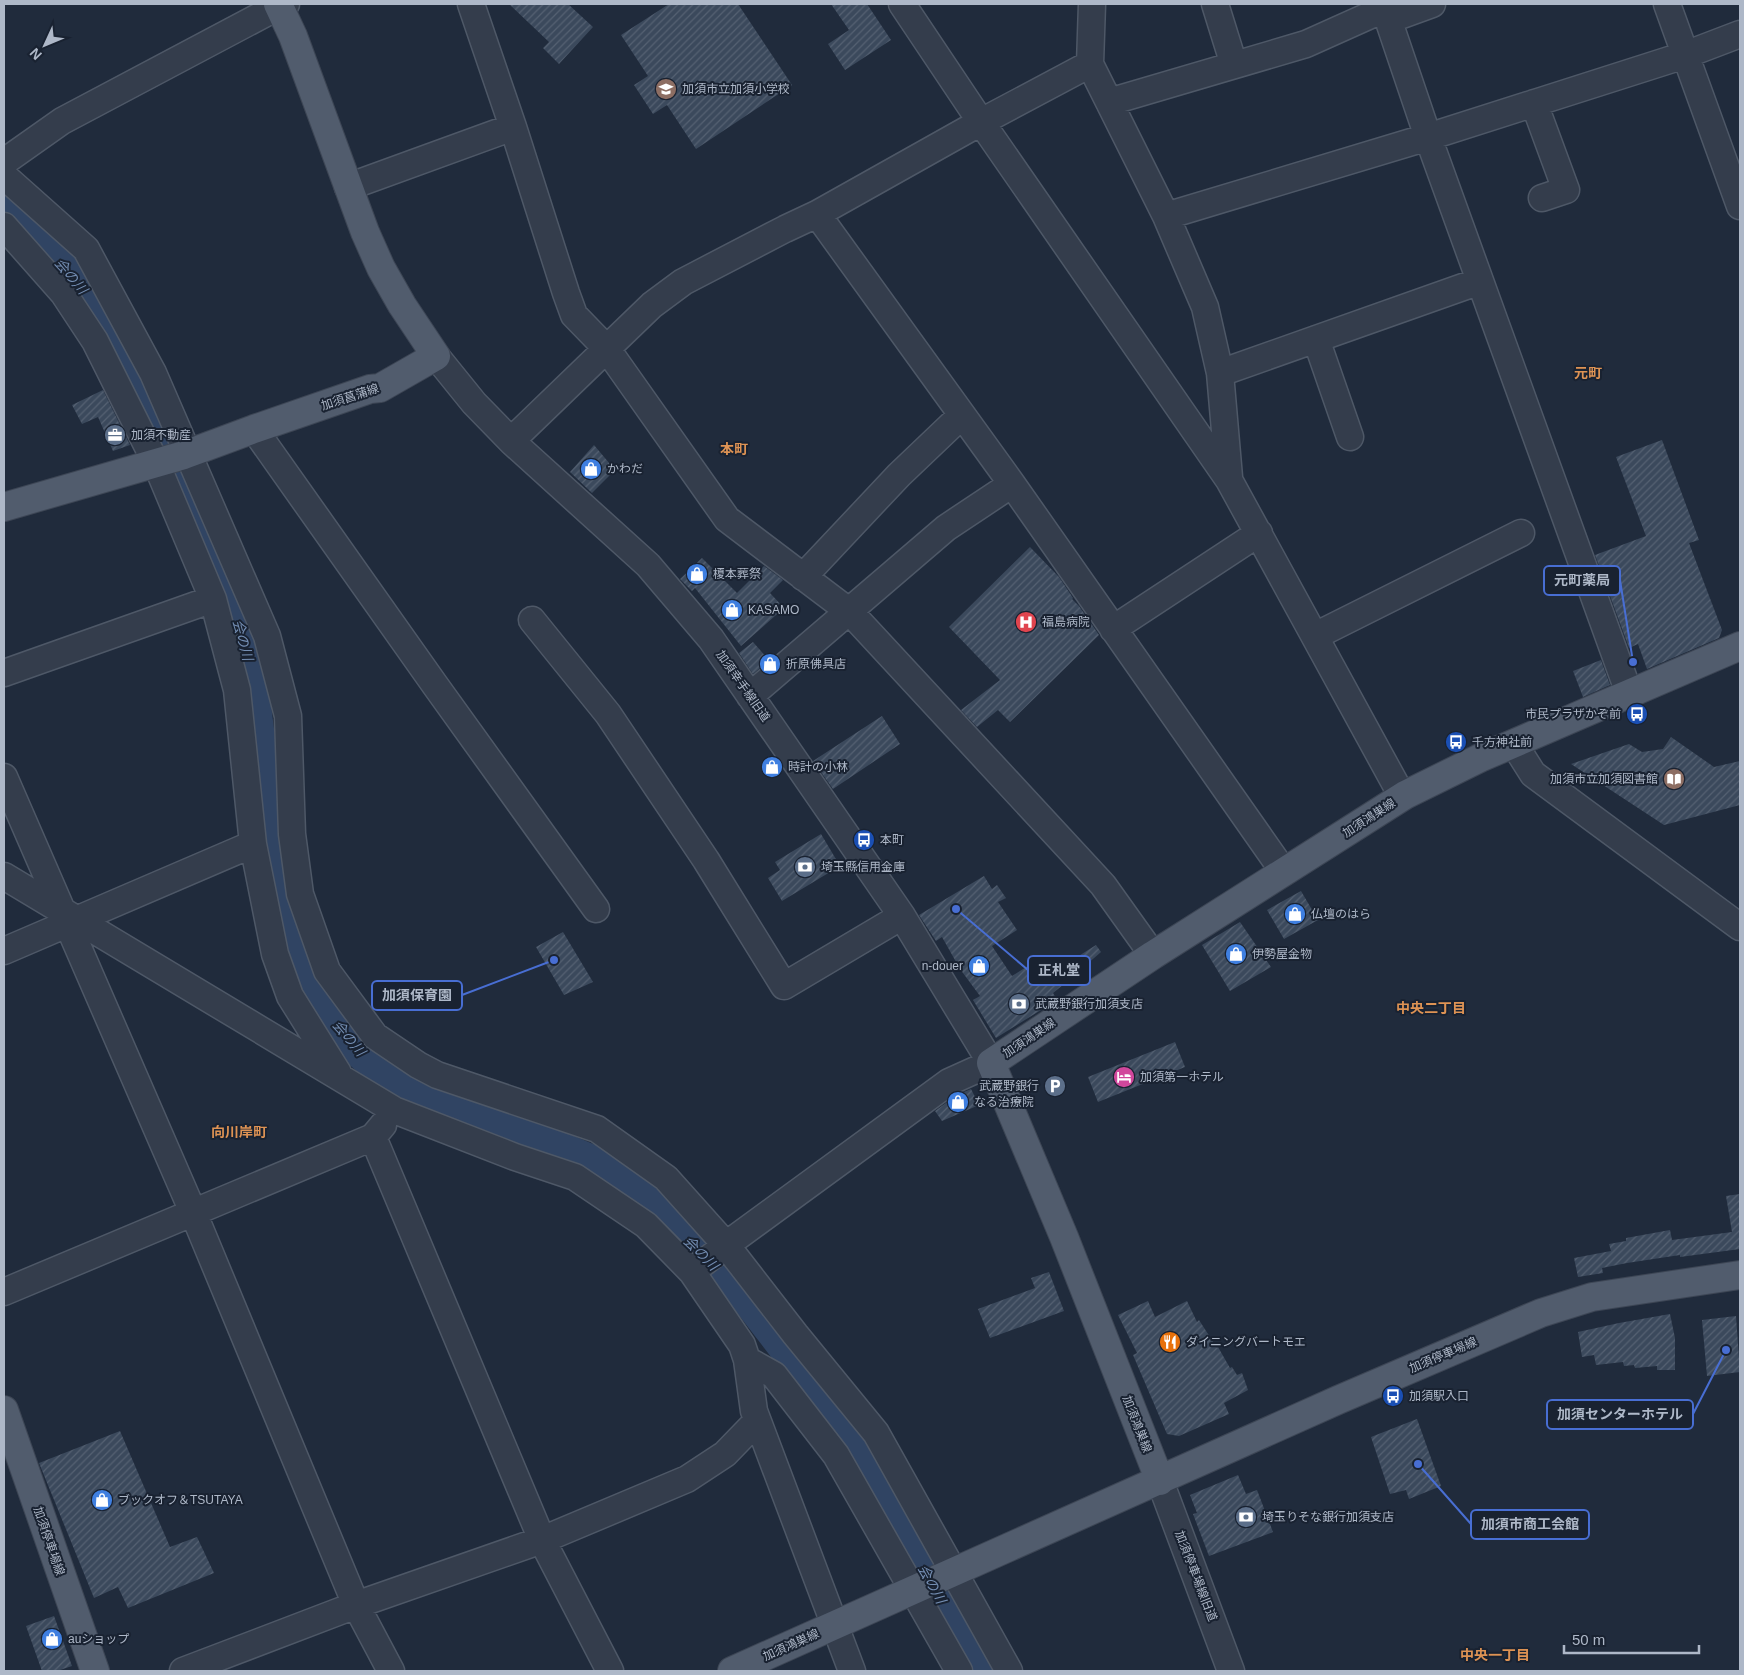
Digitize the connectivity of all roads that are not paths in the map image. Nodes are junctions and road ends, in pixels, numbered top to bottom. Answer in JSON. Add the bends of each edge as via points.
{"nodes":[{"id":1,"x":281,"y":4,"type":"edge"},
{"id":2,"x":471,"y":4,"type":"edge"},
{"id":3,"x":902,"y":4,"type":"edge"},
{"id":4,"x":1092,"y":4,"type":"edge"},
{"id":5,"x":1216,"y":4,"type":"edge"},
{"id":6,"x":1432,"y":4,"type":"edge"},
{"id":7,"x":1667,"y":4,"type":"edge"},
{"id":8,"x":1385,"y":11,"type":"edge"},
{"id":9,"x":1740,"y":34,"type":"edge"},
{"id":10,"x":1685,"y":55,"type":"junction"},
{"id":11,"x":1090,"y":64,"type":"junction"},
{"id":12,"x":1234,"y":65,"type":"junction"},
{"id":13,"x":1109,"y":102,"type":"junction"},
{"id":14,"x":1534,"y":103,"type":"junction"},
{"id":15,"x":981,"y":122,"type":"junction"},
{"id":16,"x":513,"y":127,"type":"junction"},
{"id":17,"x":1428,"y":137,"type":"junction"},
{"id":18,"x":4,"y":162,"type":"edge"},
{"id":19,"x":4,"y":176,"type":"edge"},
{"id":20,"x":348,"y":187,"type":"junction"},
{"id":21,"x":1542,"y":198,"type":"dead end"},
{"id":22,"x":1740,"y":206,"type":"edge"},
{"id":23,"x":817,"y":214,"type":"junction"},
{"id":24,"x":1166,"y":216,"type":"junction"},
{"id":25,"x":6,"y":231,"type":"edge"},
{"id":26,"x":1480,"y":281,"type":"junction"},
{"id":27,"x":1316,"y":339,"type":"junction"},
{"id":28,"x":607,"y":349,"type":"junction"},
{"id":29,"x":436,"y":356,"type":"junction"},
{"id":30,"x":1220,"y":373,"type":"junction"},
{"id":31,"x":962,"y":415,"type":"junction"},
{"id":32,"x":254,"y":429,"type":"junction"},
{"id":33,"x":1350,"y":437,"type":"dead end"},
{"id":34,"x":511,"y":441,"type":"junction"},
{"id":35,"x":172,"y":459,"type":"junction"},
{"id":36,"x":1229,"y":480,"type":"junction"},
{"id":37,"x":1012,"y":484,"type":"junction"},
{"id":38,"x":4,"y":507,"type":"edge"},
{"id":39,"x":1259,"y":533,"type":"junction"},
{"id":40,"x":1521,"y":533,"type":"dead end"},
{"id":41,"x":803,"y":577,"type":"junction"},
{"id":42,"x":213,"y":599,"type":"junction"},
{"id":43,"x":850,"y":612,"type":"junction"},
{"id":44,"x":532,"y":620,"type":"dead end"},
{"id":45,"x":1112,"y":629,"type":"junction"},
{"id":46,"x":1315,"y":636,"type":"junction"},
{"id":47,"x":1740,"y":646,"type":"edge"},
{"id":48,"x":4,"y":673,"type":"edge"},
{"id":49,"x":1629,"y":693,"type":"junction"},
{"id":50,"x":750,"y":696,"type":"junction"},
{"id":51,"x":1514,"y":744,"type":"junction"},
{"id":52,"x":4,"y":777,"type":"edge"},
{"id":53,"x":1405,"y":795,"type":"junction"},
{"id":54,"x":253,"y":844,"type":"junction"},
{"id":55,"x":1284,"y":872,"type":"junction"},
{"id":56,"x":4,"y":876,"type":"edge"},
{"id":57,"x":596,"y":908,"type":"dead end"},
{"id":58,"x":902,"y":916,"type":"junction"},
{"id":59,"x":69,"y":918,"type":"junction"},
{"id":60,"x":1740,"y":928,"type":"edge"},
{"id":61,"x":4,"y":951,"type":"edge"},
{"id":62,"x":1153,"y":955,"type":"junction"},
{"id":63,"x":991,"y":1063,"type":"junction"},
{"id":64,"x":342,"y":1078,"type":"junction"},
{"id":65,"x":394,"y":1110,"type":"junction"},
{"id":66,"x":373,"y":1138,"type":"junction"},
{"id":67,"x":193,"y":1212,"type":"junction"},
{"id":68,"x":726,"y":1245,"type":"junction"},
{"id":69,"x":692,"y":1272,"type":"junction"},
{"id":70,"x":1740,"y":1276,"type":"edge"},
{"id":71,"x":4,"y":1292,"type":"edge"},
{"id":72,"x":747,"y":1360,"type":"junction"},
{"id":73,"x":4,"y":1410,"type":"edge"},
{"id":74,"x":757,"y":1421,"type":"junction"},
{"id":75,"x":1160,"y":1481,"type":"junction"},
{"id":76,"x":542,"y":1540,"type":"junction"},
{"id":77,"x":935,"y":1581,"type":"junction"},
{"id":78,"x":356,"y":1605,"type":"junction"},
{"id":79,"x":834,"y":1626,"type":"junction"},
{"id":80,"x":95,"y":1671,"type":"edge"},
{"id":81,"x":183,"y":1671,"type":"edge"},
{"id":82,"x":391,"y":1671,"type":"edge"},
{"id":83,"x":610,"y":1671,"type":"edge"},
{"id":84,"x":732,"y":1671,"type":"edge"},
{"id":85,"x":852,"y":1671,"type":"edge"},
{"id":86,"x":959,"y":1671,"type":"edge"},
{"id":87,"x":1009,"y":1671,"type":"edge"},
{"id":88,"x":1232,"y":1671,"type":"edge"}],
"edges":[{"from":1,"to":18,"type":"street","via":[[62,121]]},
{"from":1,"to":20,"type":"main road"},
{"from":2,"to":16,"type":"street"},
{"from":3,"to":15,"type":"street"},
{"from":4,"to":11,"type":"street"},
{"from":5,"to":12,"type":"street"},
{"from":6,"to":8,"type":"street"},
{"from":7,"to":10,"type":"street"},
{"from":8,"to":12,"type":"street","via":[[1306,44]]},
{"from":8,"to":17,"type":"street"},
{"from":9,"to":10,"type":"street"},
{"from":10,"to":14,"type":"street"},
{"from":10,"to":22,"type":"street"},
{"from":11,"to":13,"type":"street"},
{"from":11,"to":15,"type":"street"},
{"from":12,"to":13,"type":"street"},
{"from":13,"to":24,"type":"street"},
{"from":14,"to":17,"type":"street"},
{"from":14,"to":21,"type":"street","via":[[1566,190]]},
{"from":15,"to":23,"type":"street"},
{"from":15,"to":36,"type":"street"},
{"from":16,"to":20,"type":"street"},
{"from":16,"to":28,"type":"street","via":[[574,315]]},
{"from":17,"to":24,"type":"street"},
{"from":17,"to":26,"type":"street"},
{"from":19,"to":35,"type":"street","via":[[86,249],[153,373]]},
{"from":20,"to":29,"type":"main road","via":[[382,268]]},
{"from":23,"to":28,"type":"street","via":[[683,282],[652,305]]},
{"from":23,"to":31,"type":"street"},
{"from":24,"to":30,"type":"street","via":[[1205,307]]},
{"from":25,"to":35,"type":"street","via":[[64,294]]},
{"from":26,"to":27,"type":"street"},
{"from":26,"to":49,"type":"street"},
{"from":27,"to":30,"type":"street"},
{"from":27,"to":33,"type":"street"},
{"from":28,"to":34,"type":"street"},
{"from":28,"to":41,"type":"street","via":[[727,519]]},
{"from":29,"to":32,"type":"main road","name":"加須菖蒲線","via":[[380,388]]},
{"from":29,"to":34,"type":"street","name":"加須幸手線旧道","via":[[474,403]]},
{"from":30,"to":36,"type":"street"},
{"from":31,"to":37,"type":"street"},
{"from":31,"to":41,"type":"street","via":[[899,475]]},
{"from":32,"to":35,"type":"main road","name":"加須菖蒲線"},
{"from":32,"to":57,"type":"street"},
{"from":34,"to":50,"type":"street","name":"加須幸手線旧道","via":[[648,565],[711,639]]},
{"from":35,"to":38,"type":"main road","name":"加須菖蒲線"},
{"from":35,"to":42,"type":"street"},
{"from":35,"to":68,"type":"street","via":[[267,636],[288,716],[292,834],[300,894],[328,971],[375,1036],[418,1066],[597,1129],[666,1178]]},
{"from":36,"to":39,"type":"street"},
{"from":37,"to":43,"type":"street","via":[[946,528]]},
{"from":37,"to":45,"type":"street"},
{"from":39,"to":45,"type":"street"},
{"from":39,"to":46,"type":"street"},
{"from":40,"to":46,"type":"street"},
{"from":41,"to":43,"type":"street"},
{"from":42,"to":48,"type":"street"},
{"from":42,"to":54,"type":"street","via":[[237,690]]},
{"from":43,"to":50,"type":"street"},
{"from":43,"to":62,"type":"street","via":[[1103,885]]},
{"from":44,"to":58,"type":"street","via":[[608,714],[706,860],[784,986]]},
{"from":45,"to":55,"type":"street"},
{"from":46,"to":53,"type":"street","via":[[1396,785]]},
{"from":47,"to":49,"type":"main road","name":"加須鴻巣線"},
{"from":49,"to":51,"type":"main road","name":"加須鴻巣線"},
{"from":50,"to":58,"type":"street","name":"加須幸手線旧道"},
{"from":51,"to":53,"type":"main road","name":"加須鴻巣線"},
{"from":51,"to":60,"type":"street","via":[[1534,774]]},
{"from":52,"to":59,"type":"street"},
{"from":53,"to":55,"type":"main road","name":"加須鴻巣線"},
{"from":54,"to":59,"type":"street"},
{"from":54,"to":64,"type":"street","via":[[275,954],[290,996]]},
{"from":55,"to":62,"type":"main road","name":"加須鴻巣線"},
{"from":56,"to":59,"type":"street"},
{"from":58,"to":63,"type":"street","name":"加須幸手線旧道"},
{"from":59,"to":61,"type":"street"},
{"from":59,"to":64,"type":"street"},
{"from":59,"to":67,"type":"street"},
{"from":62,"to":63,"type":"main road","name":"加須鴻巣線"},
{"from":63,"to":68,"type":"street","via":[[949,1082]]},
{"from":63,"to":75,"type":"main road","name":"加須鴻巣線"},
{"from":64,"to":65,"type":"street"},
{"from":65,"to":66,"type":"street"},
{"from":65,"to":69,"type":"street","via":[[575,1177],[646,1225]]},
{"from":66,"to":67,"type":"street"},
{"from":66,"to":76,"type":"street"},
{"from":67,"to":71,"type":"street"},
{"from":67,"to":78,"type":"street"},
{"from":68,"to":69,"type":"street"},
{"from":68,"to":77,"type":"street","via":[[876,1433]]},
{"from":69,"to":72,"type":"street","via":[[742,1345]]},
{"from":70,"to":75,"type":"main road","name":"加須停車場線","via":[[1592,1297],[1541,1313]]},
{"from":72,"to":74,"type":"street"},
{"from":72,"to":77,"type":"street","via":[[774,1375]]},
{"from":73,"to":80,"type":"main road","name":"加須停車場線"},
{"from":74,"to":76,"type":"street","via":[[725,1454],[687,1479]]},
{"from":74,"to":79,"type":"street"},
{"from":75,"to":77,"type":"main road","name":"加須鴻巣線"},
{"from":75,"to":88,"type":"street","name":"加須停車場線旧道"},
{"from":76,"to":78,"type":"street"},
{"from":76,"to":83,"type":"street"},
{"from":77,"to":79,"type":"main road","name":"加須鴻巣線"},
{"from":77,"to":86,"type":"street"},
{"from":77,"to":87,"type":"street"},
{"from":78,"to":81,"type":"street"},
{"from":78,"to":82,"type":"street"},
{"from":79,"to":84,"type":"main road","name":"加須鴻巣線"},
{"from":79,"to":85,"type":"street"}]}
